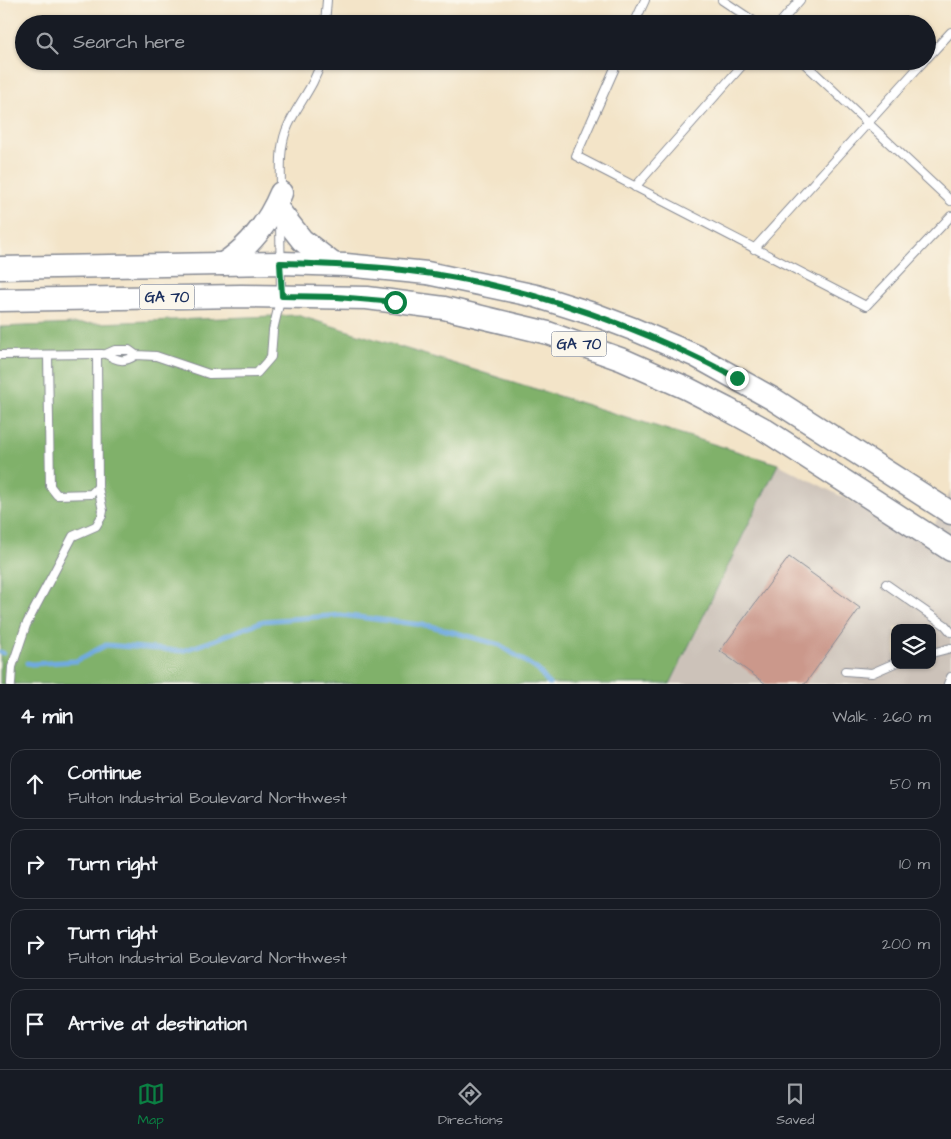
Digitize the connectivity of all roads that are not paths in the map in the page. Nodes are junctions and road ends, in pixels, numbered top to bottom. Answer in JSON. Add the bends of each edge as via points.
{"nodes":[{"id":1,"x":328,"y":0,"type":"edge"},
{"id":2,"x":645,"y":0,"type":"edge"},
{"id":3,"x":722,"y":0,"type":"edge"},
{"id":4,"x":800,"y":0,"type":"edge"},
{"id":5,"x":326,"y":15,"type":"edge"},
{"id":6,"x":638,"y":15,"type":"edge"},
{"id":7,"x":744,"y":15,"type":"edge"},
{"id":8,"x":787,"y":15,"type":"edge"},
{"id":9,"x":951,"y":32,"type":"edge"},
{"id":10,"x":936,"y":48,"type":"edge"},
{"id":11,"x":318,"y":70,"type":"edge"},
{"id":12,"x":614,"y":70,"type":"edge"},
{"id":13,"x":738,"y":70,"type":"edge"},
{"id":14,"x":812,"y":70,"type":"edge"},
{"id":15,"x":916,"y":70,"type":"edge"},
{"id":16,"x":868,"y":123,"type":"junction"},
{"id":17,"x":635,"y":187,"type":"junction"},
{"id":18,"x":951,"y":201,"type":"edge"},
{"id":19,"x":280,"y":202,"type":"junction"},
{"id":20,"x":951,"y":216,"type":"edge"},
{"id":21,"x":754,"y":249,"type":"junction"},
{"id":22,"x":280,"y":263,"type":"junction"},
{"id":23,"x":223,"y":264,"type":"junction"},
{"id":24,"x":333,"y":264,"type":"junction"},
{"id":25,"x":0,"y":268,"type":"edge"},
{"id":26,"x":282,"y":296,"type":"junction"},
{"id":27,"x":0,"y":300,"type":"edge"},
{"id":28,"x":97,"y":354,"type":"junction"},
{"id":29,"x":0,"y":355,"type":"edge"},
{"id":30,"x":48,"y":355,"type":"junction"},
{"id":31,"x":98,"y":487,"type":"junction"},
{"id":32,"x":951,"y":513,"type":"edge"},
{"id":33,"x":951,"y":550,"type":"edge"},
{"id":34,"x":886,"y":584,"type":"dead end"},
{"id":35,"x":951,"y":632,"type":"edge"},
{"id":36,"x":951,"y":648,"type":"edge"},
{"id":37,"x":936,"y":651,"type":"edge"},
{"id":38,"x":891,"y":665,"type":"edge"},
{"id":39,"x":844,"y":671,"type":"dead end"},
{"id":40,"x":951,"y":676,"type":"edge"},
{"id":41,"x":11,"y":684,"type":"edge"},
{"id":42,"x":948,"y":684,"type":"edge"}],
"edges":[{"from":1,"to":5,"type":"lane"},
{"from":2,"to":6,"type":"lane"},
{"from":3,"to":7,"type":"lane"},
{"from":4,"to":8,"type":"lane"},
{"from":9,"to":10,"type":"lane"},
{"from":11,"to":19,"type":"lane","via":[[285,134]]},
{"from":12,"to":17,"type":"lane","via":[[576,156]]},
{"from":13,"to":17,"type":"lane"},
{"from":14,"to":16,"type":"lane"},
{"from":15,"to":16,"type":"lane"},
{"from":16,"to":18,"type":"lane"},
{"from":16,"to":21,"type":"lane"},
{"from":17,"to":21,"type":"lane"},
{"from":19,"to":22,"type":"lane"},
{"from":19,"to":23,"type":"main road","via":[[251,241]]},
{"from":19,"to":24,"type":"main road","via":[[302,240]]},
{"from":20,"to":21,"type":"lane","via":[[866,306]]},
{"from":22,"to":23,"type":"main road","number":"GA 70"},
{"from":22,"to":24,"type":"main road","number":"GA 70"},
{"from":22,"to":26,"type":"lane"},
{"from":23,"to":25,"type":"main road","number":"GA 70"},
{"from":24,"to":32,"type":"main road","number":"GA 70","via":[[403,270],[483,284],[559,303],[633,329],[696,356],[751,386]]},
{"from":26,"to":27,"type":"main road","number":"GA 70"},
{"from":26,"to":28,"type":"lane","via":[[273,330],[271,357],[257,372],[209,374],[156,356],[136,355],[129,350]]},
{"from":26,"to":33,"type":"main road","number":"GA 70","via":[[367,298],[444,308],[548,333],[622,360],[686,388],[762,428]]},
{"from":28,"to":30,"type":"lane"},
{"from":28,"to":31,"type":"lane"},
{"from":29,"to":30,"type":"lane"},
{"from":30,"to":31,"type":"lane","via":[[50,486],[57,495],[91,494]]},
{"from":31,"to":41,"type":"lane","via":[[102,516],[96,526],[73,536],[26,625],[12,667]]},
{"from":34,"to":35,"type":"lane"},
{"from":36,"to":37,"type":"lane"},
{"from":38,"to":39,"type":"lane","via":[[872,673]]},
{"from":40,"to":42,"type":"lane"}]}
